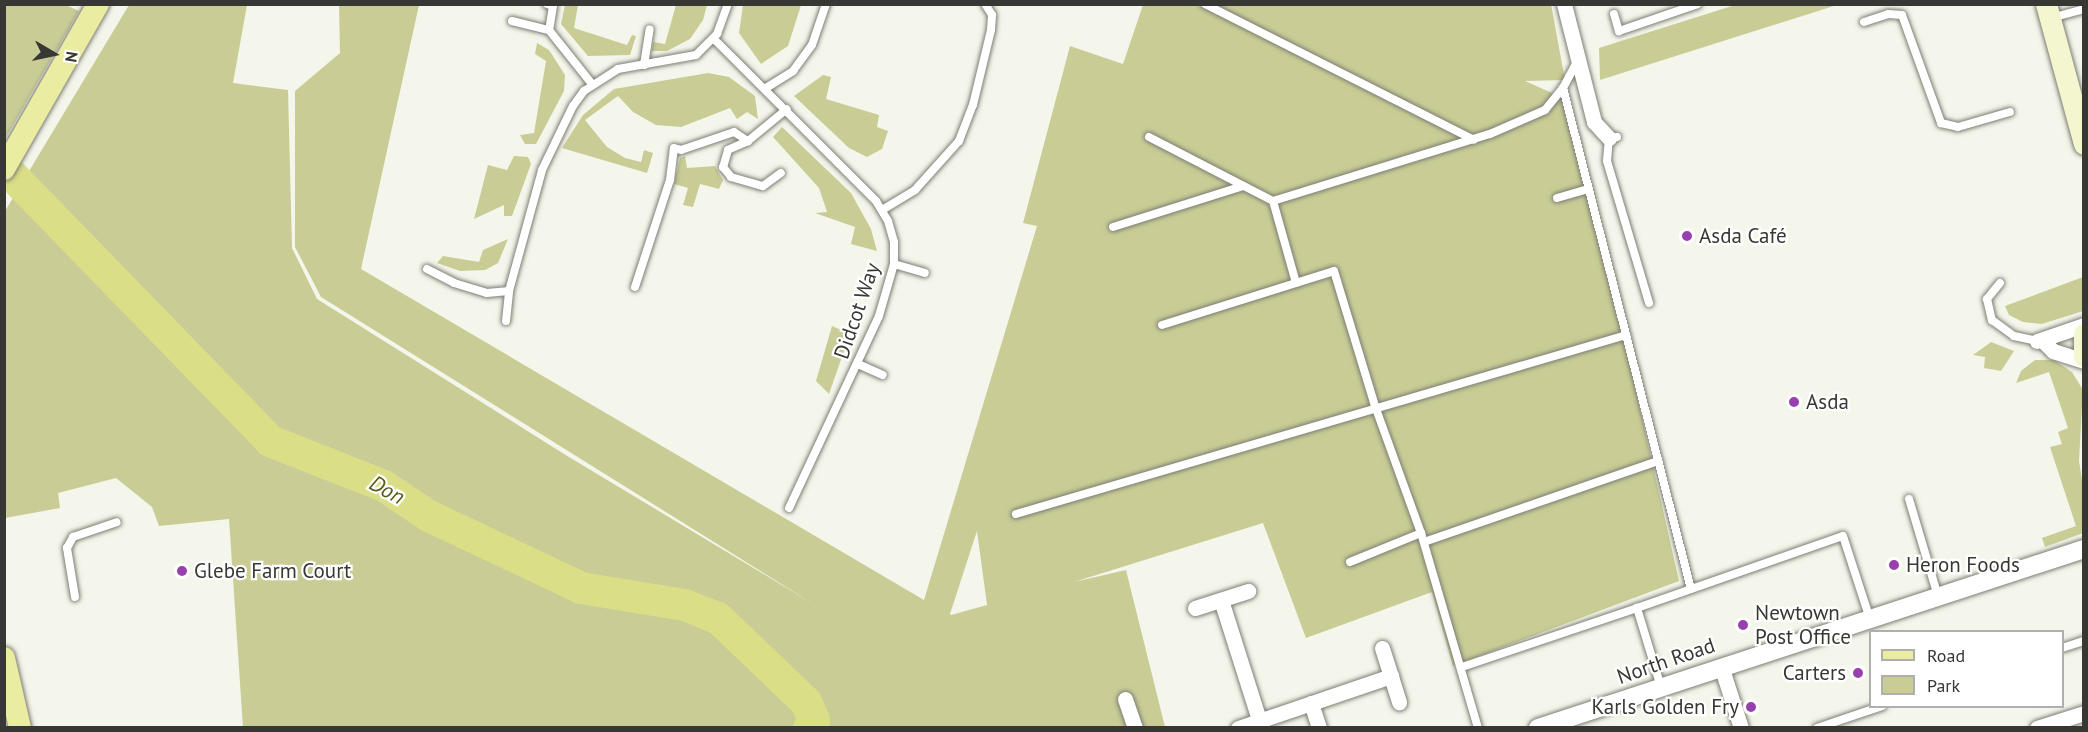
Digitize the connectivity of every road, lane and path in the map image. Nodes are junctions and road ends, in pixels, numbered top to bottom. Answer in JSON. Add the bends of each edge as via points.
{"nodes":[{"id":1,"x":98,"y":4,"type":"edge"},
{"id":2,"x":547,"y":4,"type":"edge"},
{"id":3,"x":728,"y":4,"type":"edge"},
{"id":4,"x":826,"y":4,"type":"edge"},
{"id":5,"x":985,"y":4,"type":"edge"},
{"id":6,"x":1205,"y":4,"type":"edge"},
{"id":7,"x":1564,"y":4,"type":"edge"},
{"id":8,"x":1698,"y":4,"type":"edge"},
{"id":9,"x":2084,"y":9,"type":"edge"},
{"id":10,"x":2048,"y":11,"type":"edge"},
{"id":11,"x":1614,"y":14,"type":"dead end"},
{"id":12,"x":513,"y":21,"type":"dead end"},
{"id":13,"x":1864,"y":22,"type":"dead end"},
{"id":14,"x":650,"y":29,"type":"dead end"},
{"id":15,"x":549,"y":30,"type":"junction"},
{"id":16,"x":714,"y":39,"type":"junction"},
{"id":17,"x":1578,"y":60,"type":"junction"},
{"id":18,"x":644,"y":65,"type":"junction"},
{"id":19,"x":592,"y":84,"type":"junction"},
{"id":20,"x":766,"y":88,"type":"junction"},
{"id":21,"x":1563,"y":88,"type":"junction"},
{"id":22,"x":787,"y":109,"type":"junction"},
{"id":23,"x":2010,"y":112,"type":"dead end"},
{"id":24,"x":1149,"y":137,"type":"dead end"},
{"id":25,"x":1613,"y":138,"type":"joint"},
{"id":26,"x":1474,"y":140,"type":"junction"},
{"id":27,"x":748,"y":141,"type":"junction"},
{"id":28,"x":2084,"y":144,"type":"edge"},
{"id":29,"x":4,"y":169,"type":"edge"},
{"id":30,"x":781,"y":173,"type":"dead end"},
{"id":31,"x":1243,"y":186,"type":"junction"},
{"id":32,"x":1589,"y":189,"type":"junction"},
{"id":33,"x":1557,"y":198,"type":"dead end"},
{"id":34,"x":1273,"y":201,"type":"junction"},
{"id":35,"x":882,"y":210,"type":"junction"},
{"id":36,"x":1113,"y":227,"type":"dead end"},
{"id":37,"x":894,"y":264,"type":"junction"},
{"id":38,"x":427,"y":269,"type":"dead end"},
{"id":39,"x":926,"y":273,"type":"dead end"},
{"id":40,"x":1296,"y":283,"type":"junction"},
{"id":41,"x":2000,"y":283,"type":"dead end"},
{"id":42,"x":635,"y":286,"type":"dead end"},
{"id":43,"x":509,"y":291,"type":"junction"},
{"id":44,"x":1649,"y":303,"type":"dead end"},
{"id":45,"x":506,"y":321,"type":"dead end"},
{"id":46,"x":1162,"y":325,"type":"dead end"},
{"id":47,"x":2084,"y":326,"type":"edge"},
{"id":48,"x":2084,"y":334,"type":"edge"},
{"id":49,"x":1626,"y":335,"type":"junction"},
{"id":50,"x":2040,"y":342,"type":"junction"},
{"id":51,"x":2084,"y":356,"type":"edge"},
{"id":52,"x":2084,"y":361,"type":"edge"},
{"id":53,"x":858,"y":364,"type":"junction"},
{"id":54,"x":883,"y":375,"type":"dead end"},
{"id":55,"x":1375,"y":406,"type":"junction"},
{"id":56,"x":1658,"y":461,"type":"junction"},
{"id":57,"x":1909,"y":498,"type":"dead end"},
{"id":58,"x":789,"y":508,"type":"dead end"},
{"id":59,"x":1016,"y":514,"type":"dead end"},
{"id":60,"x":117,"y":522,"type":"dead end"},
{"id":61,"x":1421,"y":533,"type":"junction"},
{"id":62,"x":1424,"y":542,"type":"junction"},
{"id":63,"x":2084,"y":549,"type":"edge"},
{"id":64,"x":1350,"y":562,"type":"dead end"},
{"id":65,"x":1691,"y":589,"type":"junction"},
{"id":66,"x":1248,"y":591,"type":"dead end"},
{"id":67,"x":1938,"y":596,"type":"junction"},
{"id":68,"x":75,"y":597,"type":"dead end"},
{"id":69,"x":1221,"y":600,"type":"junction"},
{"id":70,"x":1195,"y":608,"type":"dead end"},
{"id":71,"x":1637,"y":608,"type":"junction"},
{"id":72,"x":1870,"y":619,"type":"junction"},
{"id":73,"x":2084,"y":641,"type":"edge"},
{"id":74,"x":2064,"y":647,"type":"edge"},
{"id":75,"x":1382,"y":648,"type":"dead end"},
{"id":76,"x":4,"y":658,"type":"edge"},
{"id":77,"x":1721,"y":666,"type":"junction"},
{"id":78,"x":1462,"y":667,"type":"junction"},
{"id":79,"x":1391,"y":676,"type":"junction"},
{"id":80,"x":1661,"y":687,"type":"junction"},
{"id":81,"x":1125,"y":699,"type":"dead end"},
{"id":82,"x":1399,"y":702,"type":"dead end"},
{"id":83,"x":1311,"y":703,"type":"junction"},
{"id":84,"x":1876,"y":708,"type":"edge"},
{"id":85,"x":2084,"y":713,"type":"edge"},
{"id":86,"x":1259,"y":720,"type":"junction"},
{"id":87,"x":20,"y":728,"type":"edge"},
{"id":88,"x":1135,"y":728,"type":"edge"},
{"id":89,"x":1238,"y":728,"type":"edge"},
{"id":90,"x":1319,"y":728,"type":"edge"},
{"id":91,"x":1478,"y":728,"type":"edge"},
{"id":92,"x":1538,"y":728,"type":"edge"},
{"id":93,"x":1741,"y":728,"type":"edge"},
{"id":94,"x":1816,"y":728,"type":"edge"},
{"id":95,"x":2037,"y":728,"type":"edge"}],
"edges":[{"from":1,"to":29,"type":"main road"},
{"from":2,"to":15,"type":"lane","via":[[553,6]]},
{"from":3,"to":16,"type":"lane"},
{"from":4,"to":20,"type":"lane","via":[[812,45],[793,71]]},
{"from":5,"to":35,"type":"lane","via":[[992,15],[987,50],[959,141],[915,190]]},
{"from":6,"to":26,"type":"lane"},
{"from":7,"to":17,"type":"street"},
{"from":8,"to":11,"type":"lane","via":[[1619,31]]},
{"from":9,"to":10,"type":"lane"},
{"from":10,"to":28,"type":"main road"},
{"from":12,"to":15,"type":"lane"},
{"from":13,"to":23,"type":"lane","via":[[1888,14],[1902,15],[1941,123],[1958,127]]},
{"from":14,"to":18,"type":"lane"},
{"from":15,"to":19,"type":"lane"},
{"from":16,"to":18,"type":"lane","via":[[696,55]]},
{"from":16,"to":20,"type":"lane","name":"Didcot Way"},
{"from":17,"to":21,"type":"lane"},
{"from":17,"to":25,"type":"street","via":[[1594,122]]},
{"from":18,"to":19,"type":"lane","via":[[618,69]]},
{"from":19,"to":43,"type":"lane","via":[[573,106],[552,144]]},
{"from":20,"to":22,"type":"lane","name":"Didcot Way"},
{"from":21,"to":26,"type":"lane","via":[[1545,110]]},
{"from":21,"to":32,"type":"lane"},
{"from":22,"to":27,"type":"lane"},
{"from":22,"to":35,"type":"lane","name":"Didcot Way"},
{"from":24,"to":31,"type":"lane"},
{"from":25,"to":44,"type":"lane","via":[[1607,160]]},
{"from":26,"to":34,"type":"lane"},
{"from":27,"to":30,"type":"lane","via":[[728,150],[723,167],[732,177],[763,186]]},
{"from":27,"to":42,"type":"lane","via":[[734,132],[681,150],[674,148],[670,180]]},
{"from":31,"to":34,"type":"lane"},
{"from":31,"to":36,"type":"lane"},
{"from":32,"to":33,"type":"lane"},
{"from":32,"to":49,"type":"lane"},
{"from":34,"to":40,"type":"lane"},
{"from":35,"to":37,"type":"lane","name":"Didcot Way","via":[[894,242]]},
{"from":37,"to":39,"type":"lane"},
{"from":37,"to":53,"type":"lane","name":"Didcot Way","via":[[879,316]]},
{"from":38,"to":43,"type":"lane","via":[[487,293]]},
{"from":40,"to":46,"type":"lane"},
{"from":40,"to":55,"type":"lane","via":[[1334,271]]},
{"from":41,"to":50,"type":"lane","via":[[1987,298],[1992,320],[2014,336]]},
{"from":43,"to":45,"type":"lane"},
{"from":47,"to":50,"type":"street","via":[[2056,332]]},
{"from":48,"to":51,"type":"main road"},
{"from":49,"to":55,"type":"lane"},
{"from":49,"to":56,"type":"lane"},
{"from":50,"to":52,"type":"street","via":[[2053,351]]},
{"from":53,"to":54,"type":"lane"},
{"from":53,"to":58,"type":"lane","name":"Didcot Way"},
{"from":55,"to":59,"type":"lane"},
{"from":55,"to":61,"type":"lane"},
{"from":56,"to":62,"type":"lane"},
{"from":56,"to":65,"type":"lane"},
{"from":57,"to":67,"type":"lane"},
{"from":60,"to":68,"type":"lane","via":[[73,537],[67,548]]},
{"from":61,"to":62,"type":"lane"},
{"from":61,"to":64,"type":"lane"},
{"from":62,"to":78,"type":"lane"},
{"from":63,"to":67,"type":"street","name":"North Road"},
{"from":65,"to":71,"type":"lane"},
{"from":65,"to":72,"type":"lane","via":[[1843,536]]},
{"from":66,"to":69,"type":"street"},
{"from":67,"to":72,"type":"street","name":"North Road"},
{"from":69,"to":70,"type":"street"},
{"from":69,"to":86,"type":"street"},
{"from":71,"to":78,"type":"lane"},
{"from":71,"to":80,"type":"lane"},
{"from":72,"to":77,"type":"street","name":"North Road"},
{"from":73,"to":74,"type":"lane"},
{"from":75,"to":79,"type":"street"},
{"from":76,"to":87,"type":"main road"},
{"from":77,"to":80,"type":"street","name":"North Road"},
{"from":77,"to":93,"type":"street"},
{"from":78,"to":91,"type":"lane"},
{"from":79,"to":82,"type":"street"},
{"from":79,"to":83,"type":"street"},
{"from":80,"to":92,"type":"street","name":"North Road"},
{"from":81,"to":88,"type":"street"},
{"from":83,"to":86,"type":"street"},
{"from":83,"to":90,"type":"street"},
{"from":84,"to":94,"type":"lane"},
{"from":85,"to":95,"type":"street"},
{"from":86,"to":89,"type":"street"}]}
